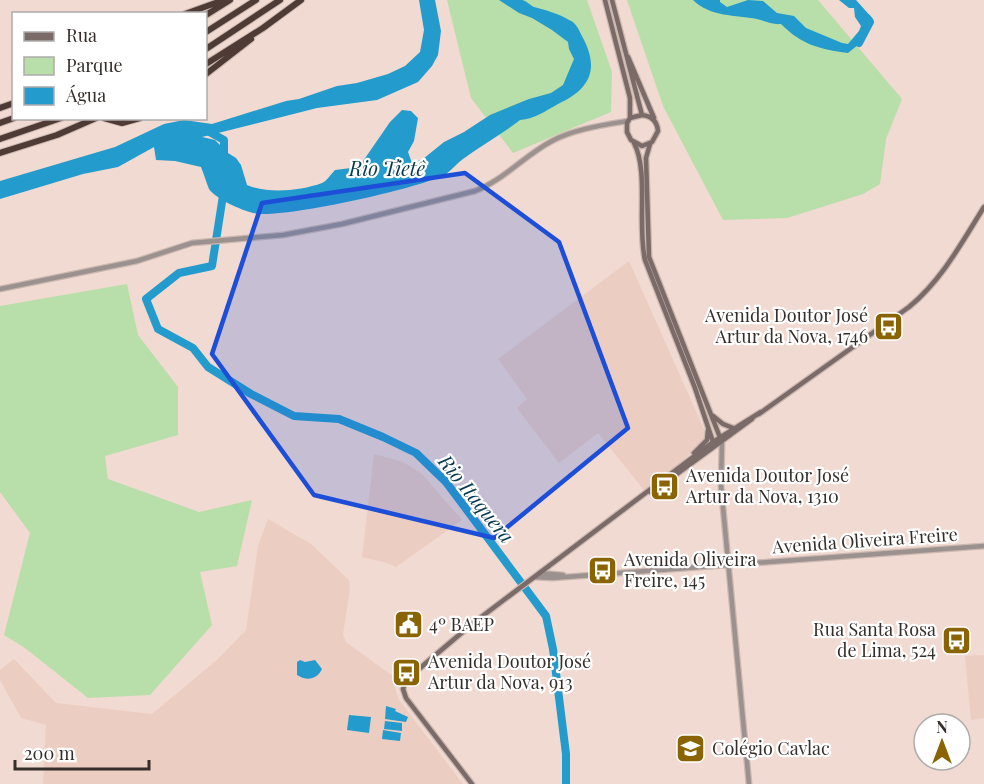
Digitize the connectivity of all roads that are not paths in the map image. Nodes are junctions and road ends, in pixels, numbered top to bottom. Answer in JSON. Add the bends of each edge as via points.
{"nodes":[{"id":1,"x":224,"y":0,"type":"edge"},
{"id":2,"x":230,"y":0,"type":"edge"},
{"id":3,"x":256,"y":0,"type":"edge"},
{"id":4,"x":280,"y":0,"type":"edge"},
{"id":5,"x":301,"y":0,"type":"edge"},
{"id":6,"x":605,"y":0,"type":"edge"},
{"id":7,"x":612,"y":0,"type":"edge"},
{"id":8,"x":191,"y":12,"type":"edge"},
{"id":9,"x":207,"y":14,"type":"edge"},
{"id":10,"x":263,"y":28,"type":"junction"},
{"id":11,"x":207,"y":31,"type":"edge"},
{"id":12,"x":624,"y":46,"type":"junction"},
{"id":13,"x":207,"y":48,"type":"edge"},
{"id":14,"x":207,"y":63,"type":"edge"},
{"id":15,"x":207,"y":73,"type":"edge"},
{"id":16,"x":642,"y":115,"type":"junction"},
{"id":17,"x":629,"y":119,"type":"junction"},
{"id":18,"x":55,"y":120,"type":"edge"},
{"id":19,"x":84,"y":120,"type":"edge"},
{"id":20,"x":91,"y":120,"type":"edge"},
{"id":21,"x":111,"y":120,"type":"edge"},
{"id":22,"x":133,"y":120,"type":"edge"},
{"id":23,"x":655,"y":121,"type":"junction"},
{"id":24,"x":616,"y":124,"type":"junction"},
{"id":25,"x":627,"y":127,"type":"junction"},
{"id":26,"x":57,"y":135,"type":"junction"},
{"id":27,"x":0,"y":139,"type":"edge"},
{"id":28,"x":634,"y":143,"type":"junction"},
{"id":29,"x":650,"y":144,"type":"junction"},
{"id":30,"x":0,"y":153,"type":"edge"},
{"id":31,"x":984,"y":207,"type":"edge"},
{"id":32,"x":0,"y":289,"type":"edge"},
{"id":33,"x":710,"y":412,"type":"junction"},
{"id":34,"x":761,"y":412,"type":"junction"},
{"id":35,"x":708,"y":428,"type":"junction"},
{"id":36,"x":733,"y":428,"type":"junction"},
{"id":37,"x":721,"y":440,"type":"junction"},
{"id":38,"x":714,"y":445,"type":"junction"},
{"id":39,"x":720,"y":456,"type":"junction"},
{"id":40,"x":681,"y":466,"type":"junction"},
{"id":41,"x":650,"y":492,"type":"junction"},
{"id":42,"x":984,"y":546,"type":"edge"},
{"id":43,"x":729,"y":564,"type":"junction"},
{"id":44,"x":540,"y":573,"type":"junction"},
{"id":45,"x":568,"y":575,"type":"junction"},
{"id":46,"x":535,"y":577,"type":"junction"},
{"id":47,"x":472,"y":784,"type":"edge"},
{"id":48,"x":749,"y":784,"type":"edge"}],
"edges":[{"from":1,"to":8,"type":"highway"},
{"from":2,"to":9,"type":"highway"},
{"from":3,"to":11,"type":"highway"},
{"from":4,"to":13,"type":"highway"},
{"from":5,"to":10,"type":"highway"},
{"from":6,"to":17,"type":"main road","via":[[630,98]]},
{"from":7,"to":12,"type":"main road"},
{"from":10,"to":14,"type":"highway"},
{"from":10,"to":15,"type":"highway"},
{"from":12,"to":16,"type":"main road"},
{"from":12,"to":23,"type":"main road"},
{"from":16,"to":17,"type":"main road"},
{"from":16,"to":23,"type":"main road"},
{"from":17,"to":24,"type":"street"},
{"from":17,"to":25,"type":"main road"},
{"from":18,"to":27,"type":"highway"},
{"from":19,"to":26,"type":"highway"},
{"from":20,"to":26,"type":"highway"},
{"from":21,"to":22,"type":"highway"},
{"from":23,"to":29,"type":"main road","via":[[657,135]]},
{"from":24,"to":25,"type":"street"},
{"from":24,"to":32,"type":"street","via":[[563,135],[475,191],[332,226],[192,243],[137,261]]},
{"from":25,"to":28,"type":"main road","via":[[628,137]]},
{"from":26,"to":30,"type":"highway"},
{"from":28,"to":29,"type":"main road"},
{"from":28,"to":35,"type":"main road","via":[[640,157],[645,260]]},
{"from":29,"to":33,"type":"main road","via":[[646,158],[649,257]]},
{"from":31,"to":34,"type":"main road","via":[[925,293]]},
{"from":33,"to":36,"type":"main road"},
{"from":33,"to":37,"type":"main road"},
{"from":34,"to":36,"type":"main road"},
{"from":34,"to":37,"type":"main road"},
{"from":35,"to":38,"type":"main road"},
{"from":35,"to":40,"type":"main road","via":[[707,440]]},
{"from":36,"to":37,"type":"main road"},
{"from":37,"to":38,"type":"main road"},
{"from":37,"to":39,"type":"street"},
{"from":38,"to":39,"type":"street"},
{"from":38,"to":40,"type":"main road"},
{"from":38,"to":41,"type":"main road"},
{"from":39,"to":43,"type":"street"},
{"from":40,"to":41,"type":"main road"},
{"from":41,"to":44,"type":"main road"},
{"from":42,"to":43,"type":"street","name":"Avenida Oliveira Freire"},
{"from":43,"to":45,"type":"street","name":"Avenida Oliveira Freire"},
{"from":43,"to":48,"type":"street"},
{"from":44,"to":45,"type":"street","name":"Avenida Oliveira Freire"},
{"from":44,"to":46,"type":"main road"},
{"from":45,"to":46,"type":"street","name":"Avenida Oliveira Freire"},
{"from":46,"to":47,"type":"main road","via":[[438,651],[404,686],[406,698]]}]}
